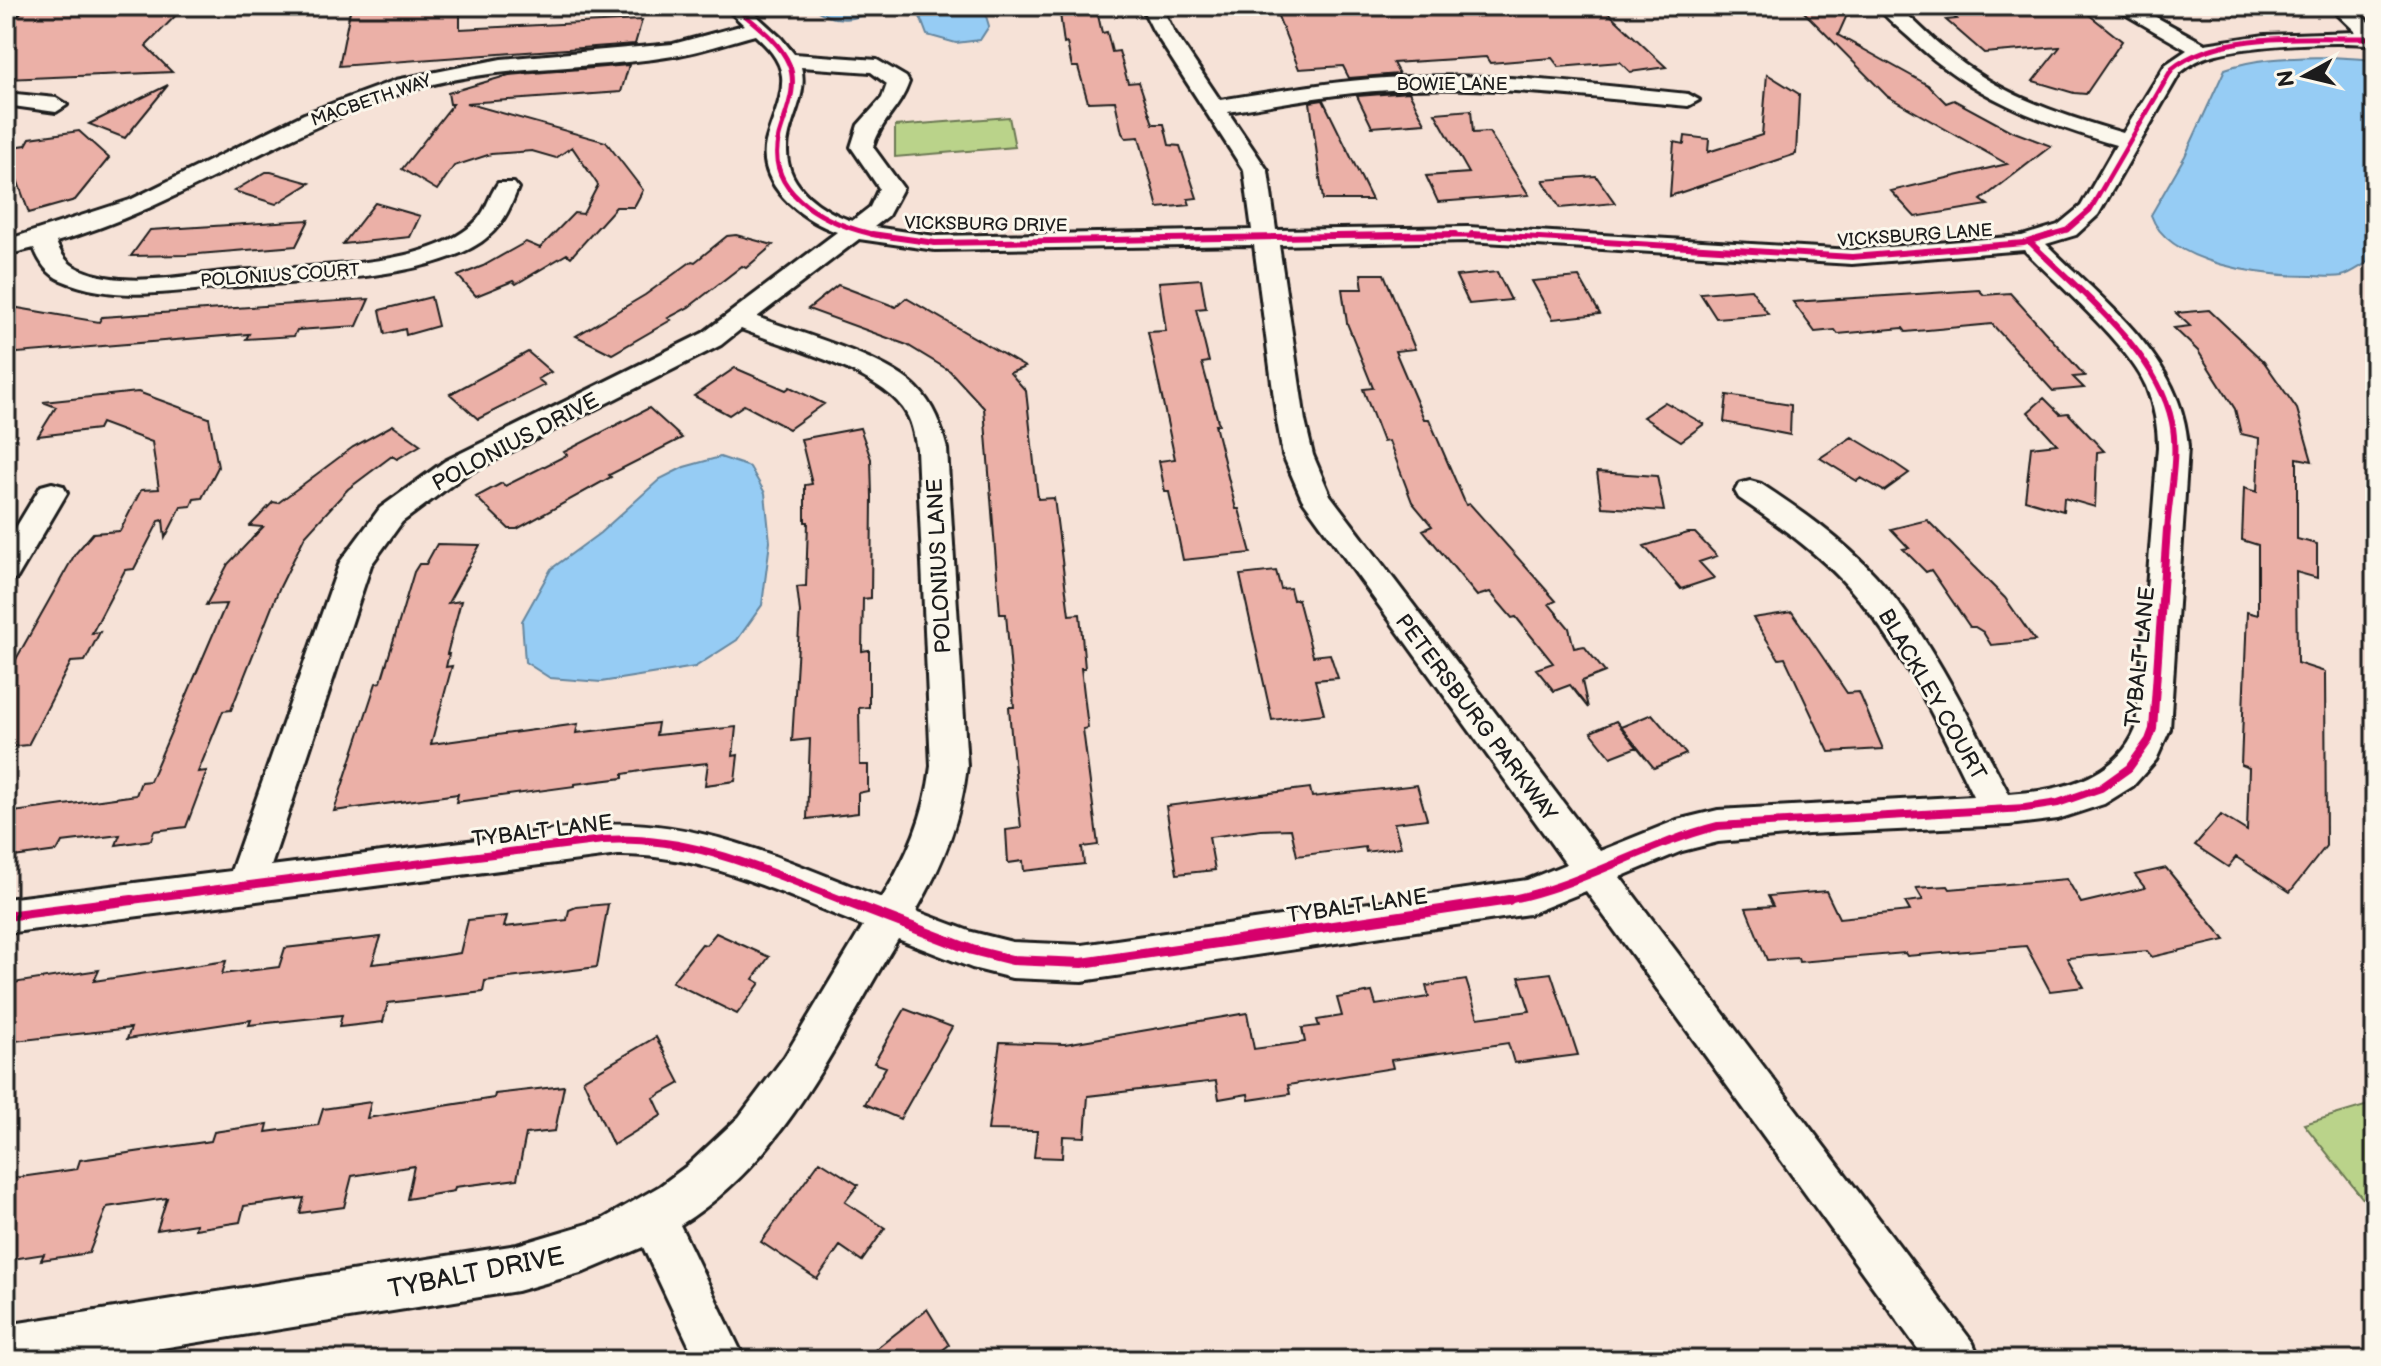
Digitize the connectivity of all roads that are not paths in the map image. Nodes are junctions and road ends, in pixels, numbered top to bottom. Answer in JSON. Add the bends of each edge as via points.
{"nodes":[{"id":1,"x":734,"y":6,"type":"edge"},
{"id":2,"x":1151,"y":6,"type":"edge"},
{"id":3,"x":1887,"y":6,"type":"edge"},
{"id":4,"x":2121,"y":6,"type":"edge"},
{"id":5,"x":2339,"y":6,"type":"edge"},
{"id":6,"x":758,"y":28,"type":"junction"},
{"id":7,"x":2374,"y":39,"type":"edge"},
{"id":8,"x":2201,"y":50,"type":"junction"},
{"id":9,"x":789,"y":60,"type":"junction"},
{"id":10,"x":6,"y":99,"type":"edge"},
{"id":11,"x":1688,"y":100,"type":"dead end"},
{"id":12,"x":56,"y":105,"type":"dead end"},
{"id":13,"x":1216,"y":107,"type":"junction"},
{"id":14,"x":2129,"y":142,"type":"junction"},
{"id":15,"x":506,"y":188,"type":"dead end"},
{"id":16,"x":853,"y":229,"type":"junction"},
{"id":17,"x":1266,"y":237,"type":"junction"},
{"id":18,"x":43,"y":238,"type":"junction"},
{"id":19,"x":2030,"y":242,"type":"junction"},
{"id":20,"x":6,"y":248,"type":"edge"},
{"id":21,"x":738,"y":319,"type":"junction"},
{"id":22,"x":1750,"y":491,"type":"dead end"},
{"id":23,"x":52,"y":493,"type":"dead end"},
{"id":24,"x":6,"y":570,"type":"edge"},
{"id":25,"x":1999,"y":810,"type":"junction"},
{"id":26,"x":1591,"y":872,"type":"junction"},
{"id":27,"x":245,"y":885,"type":"junction"},
{"id":28,"x":6,"y":916,"type":"edge"},
{"id":29,"x":889,"y":919,"type":"junction"},
{"id":30,"x":653,"y":1218,"type":"junction"},
{"id":31,"x":6,"y":1349,"type":"edge"},
{"id":32,"x":721,"y":1360,"type":"edge"},
{"id":33,"x":1956,"y":1360,"type":"edge"}],
"edges":[{"from":1,"to":6,"type":"street"},
{"from":2,"to":13,"type":"street","name":"PETERSBURG PARKWAY"},
{"from":3,"to":14,"type":"street","via":[[1947,61],[1987,88],[2045,115]]},
{"from":4,"to":8,"type":"street"},
{"from":5,"to":7,"type":"street"},
{"from":6,"to":9,"type":"street"},
{"from":6,"to":18,"type":"street","name":"MACBETH WAY","via":[[673,50],[501,65],[404,85],[321,115],[160,196]]},
{"from":7,"to":8,"type":"street","name":"VICKSBURG LANE"},
{"from":8,"to":14,"type":"street","name":"VICKSBURG LANE","via":[[2177,62]]},
{"from":9,"to":16,"type":"street","name":"VICKSBURG DRIVE","via":[[793,86],[775,165],[803,204]]},
{"from":9,"to":16,"type":"street","name":"POLONIUS DRIVE","via":[[877,66],[898,82],[892,100],[869,125],[862,147],[891,188],[880,211]]},
{"from":10,"to":12,"type":"street"},
{"from":11,"to":13,"type":"street","name":"BOWIE LANE","via":[[1428,82]]},
{"from":13,"to":17,"type":"street","name":"PETERSBURG PARKWAY","via":[[1256,171]]},
{"from":14,"to":19,"type":"street","name":"VICKSBURG LANE","via":[[2080,221]]},
{"from":15,"to":18,"type":"street","name":"POLONIUS COURT","via":[[500,208],[473,234],[424,257],[368,270],[107,283],[59,268],[50,260]]},
{"from":16,"to":17,"type":"street","name":"VICKSBURG DRIVE","via":[[891,239],[957,244]]},
{"from":16,"to":21,"type":"street","name":"POLONIUS DRIVE"},
{"from":17,"to":19,"type":"street","name":"VICKSBURG LANE","via":[[1468,234],[1843,257]]},
{"from":17,"to":26,"type":"street","name":"PETERSBURG PARKWAY","via":[[1291,421],[1312,490]]},
{"from":18,"to":20,"type":"street","name":"MACBETH WAY"},
{"from":19,"to":25,"type":"street","name":"TYBALT LANE","via":[[2132,345],[2159,383],[2173,447],[2157,708],[2150,739],[2131,766],[2103,788],[2063,803]]},
{"from":21,"to":27,"type":"street","name":"POLONIUS DRIVE","via":[[692,351],[455,468],[391,515],[356,562]]},
{"from":21,"to":29,"type":"street","name":"POLONIUS LANE","via":[[886,377],[914,401],[930,432],[947,797],[934,841]]},
{"from":22,"to":25,"type":"street","name":"BLACKLEY COURT","via":[[1807,531],[1876,598],[1921,665]]},
{"from":23,"to":24,"type":"street"},
{"from":25,"to":26,"type":"street","name":"TYBALT LANE","via":[[1718,826],[1677,836]]},
{"from":26,"to":29,"type":"street","name":"TYBALT LANE","via":[[1508,902],[1082,963],[998,957]]},
{"from":26,"to":33,"type":"street","name":"PETERSBURG PARKWAY"},
{"from":27,"to":28,"type":"street","name":"TYBALT LANE"},
{"from":27,"to":29,"type":"street","name":"TYBALT LANE","via":[[646,839],[720,853]]},
{"from":29,"to":30,"type":"street","name":"TYBALT DRIVE","via":[[755,1132],[685,1197]]},
{"from":30,"to":31,"type":"street","name":"TYBALT DRIVE","via":[[590,1248],[537,1264]]},
{"from":30,"to":32,"type":"street"}]}
